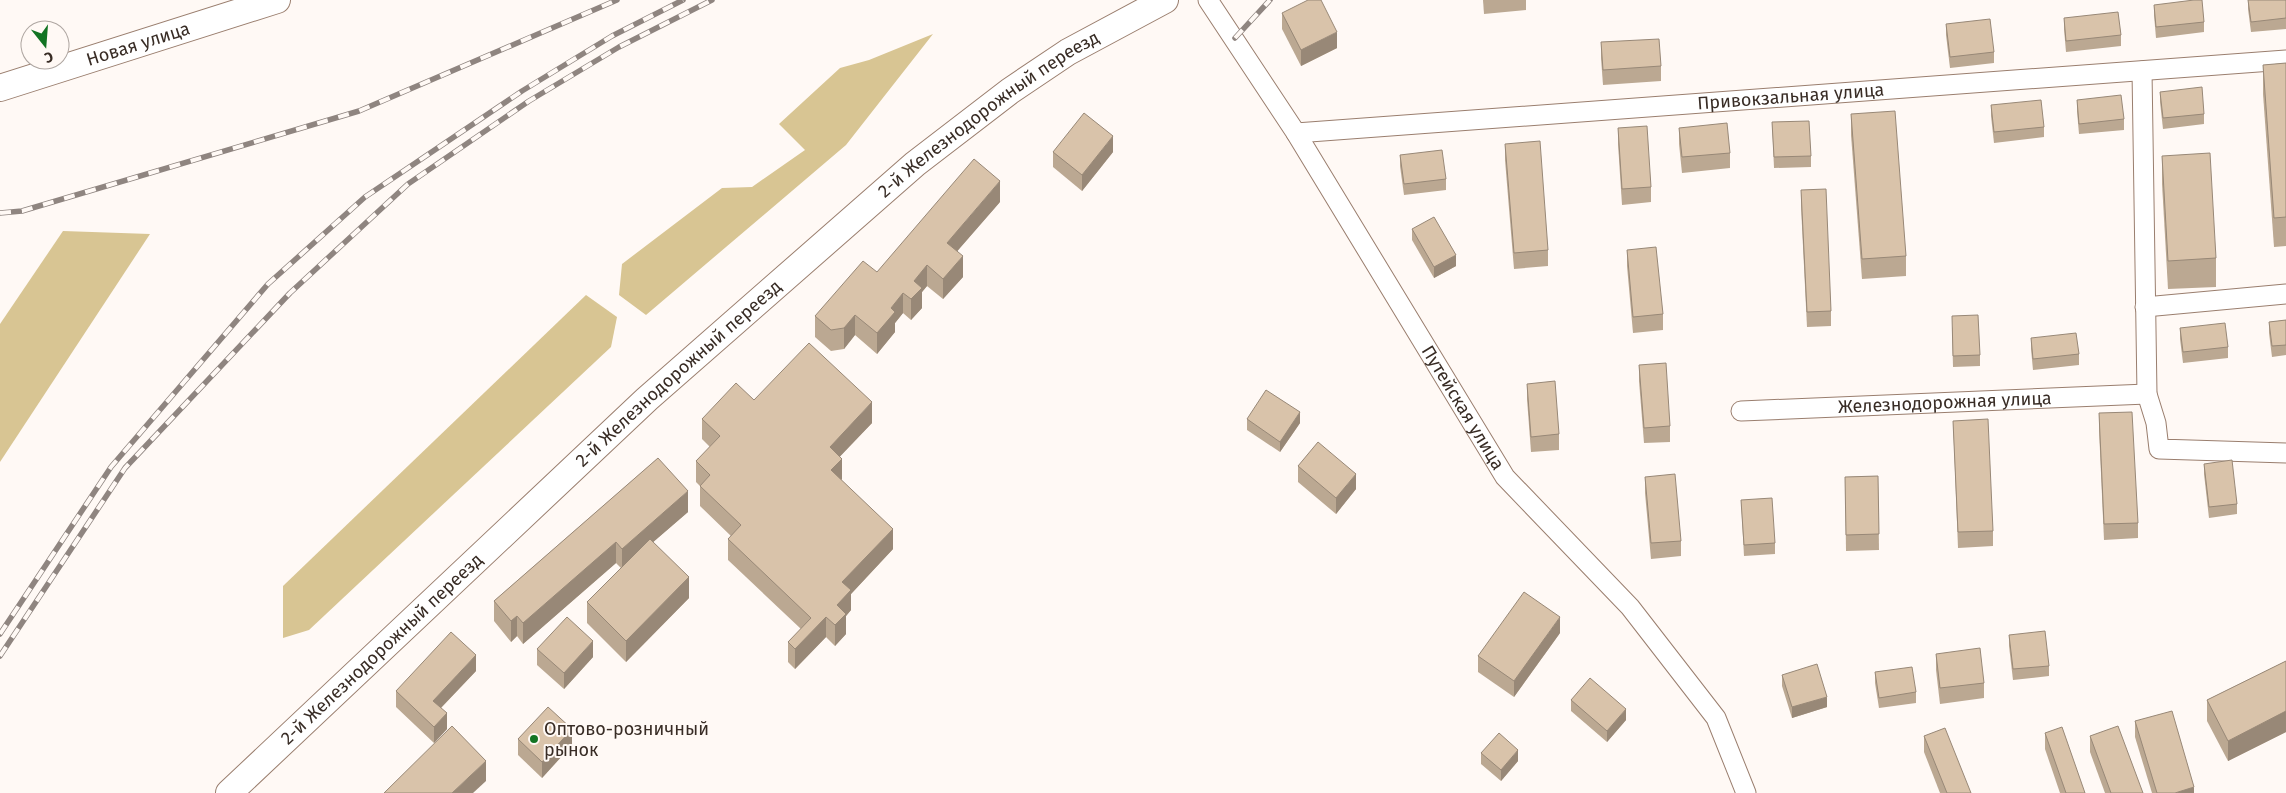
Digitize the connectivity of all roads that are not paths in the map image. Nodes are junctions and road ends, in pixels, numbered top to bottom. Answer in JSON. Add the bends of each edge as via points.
{"nodes":[{"id":1,"x":277,"y":0,"type":"edge"},
{"id":2,"x":1165,"y":0,"type":"edge"},
{"id":3,"x":1208,"y":0,"type":"edge"},
{"id":4,"x":2286,"y":60,"type":"edge"},
{"id":5,"x":2142,"y":71,"type":"junction"},
{"id":6,"x":0,"y":88,"type":"edge"},
{"id":7,"x":1296,"y":133,"type":"junction"},
{"id":8,"x":2286,"y":294,"type":"edge"},
{"id":9,"x":2145,"y":307,"type":"junction"},
{"id":10,"x":2147,"y":394,"type":"junction"},
{"id":11,"x":1741,"y":411,"type":"dead end"},
{"id":12,"x":2286,"y":453,"type":"edge"},
{"id":13,"x":229,"y":793,"type":"edge"},
{"id":14,"x":1746,"y":793,"type":"edge"}],
"edges":[{"from":1,"to":6,"type":"street","name":"Новая улица"},
{"from":2,"to":13,"type":"street","name":"2-й Железнодорожный переезд","via":[[1068,52],[1010,91],[915,164],[647,399]]},
{"from":3,"to":7,"type":"street","name":"Путейская улица"},
{"from":4,"to":5,"type":"street","name":"Привокзальная улица"},
{"from":5,"to":7,"type":"street","name":"Привокзальная улица"},
{"from":5,"to":9,"type":"street"},
{"from":7,"to":14,"type":"street","name":"Путейская улица","via":[[1505,477],[1630,607],[1716,718]]},
{"from":8,"to":9,"type":"street"},
{"from":9,"to":10,"type":"street"},
{"from":10,"to":11,"type":"street","name":"Железнодорожная улица"},
{"from":10,"to":12,"type":"street","via":[[2156,423],[2159,449]]}]}
